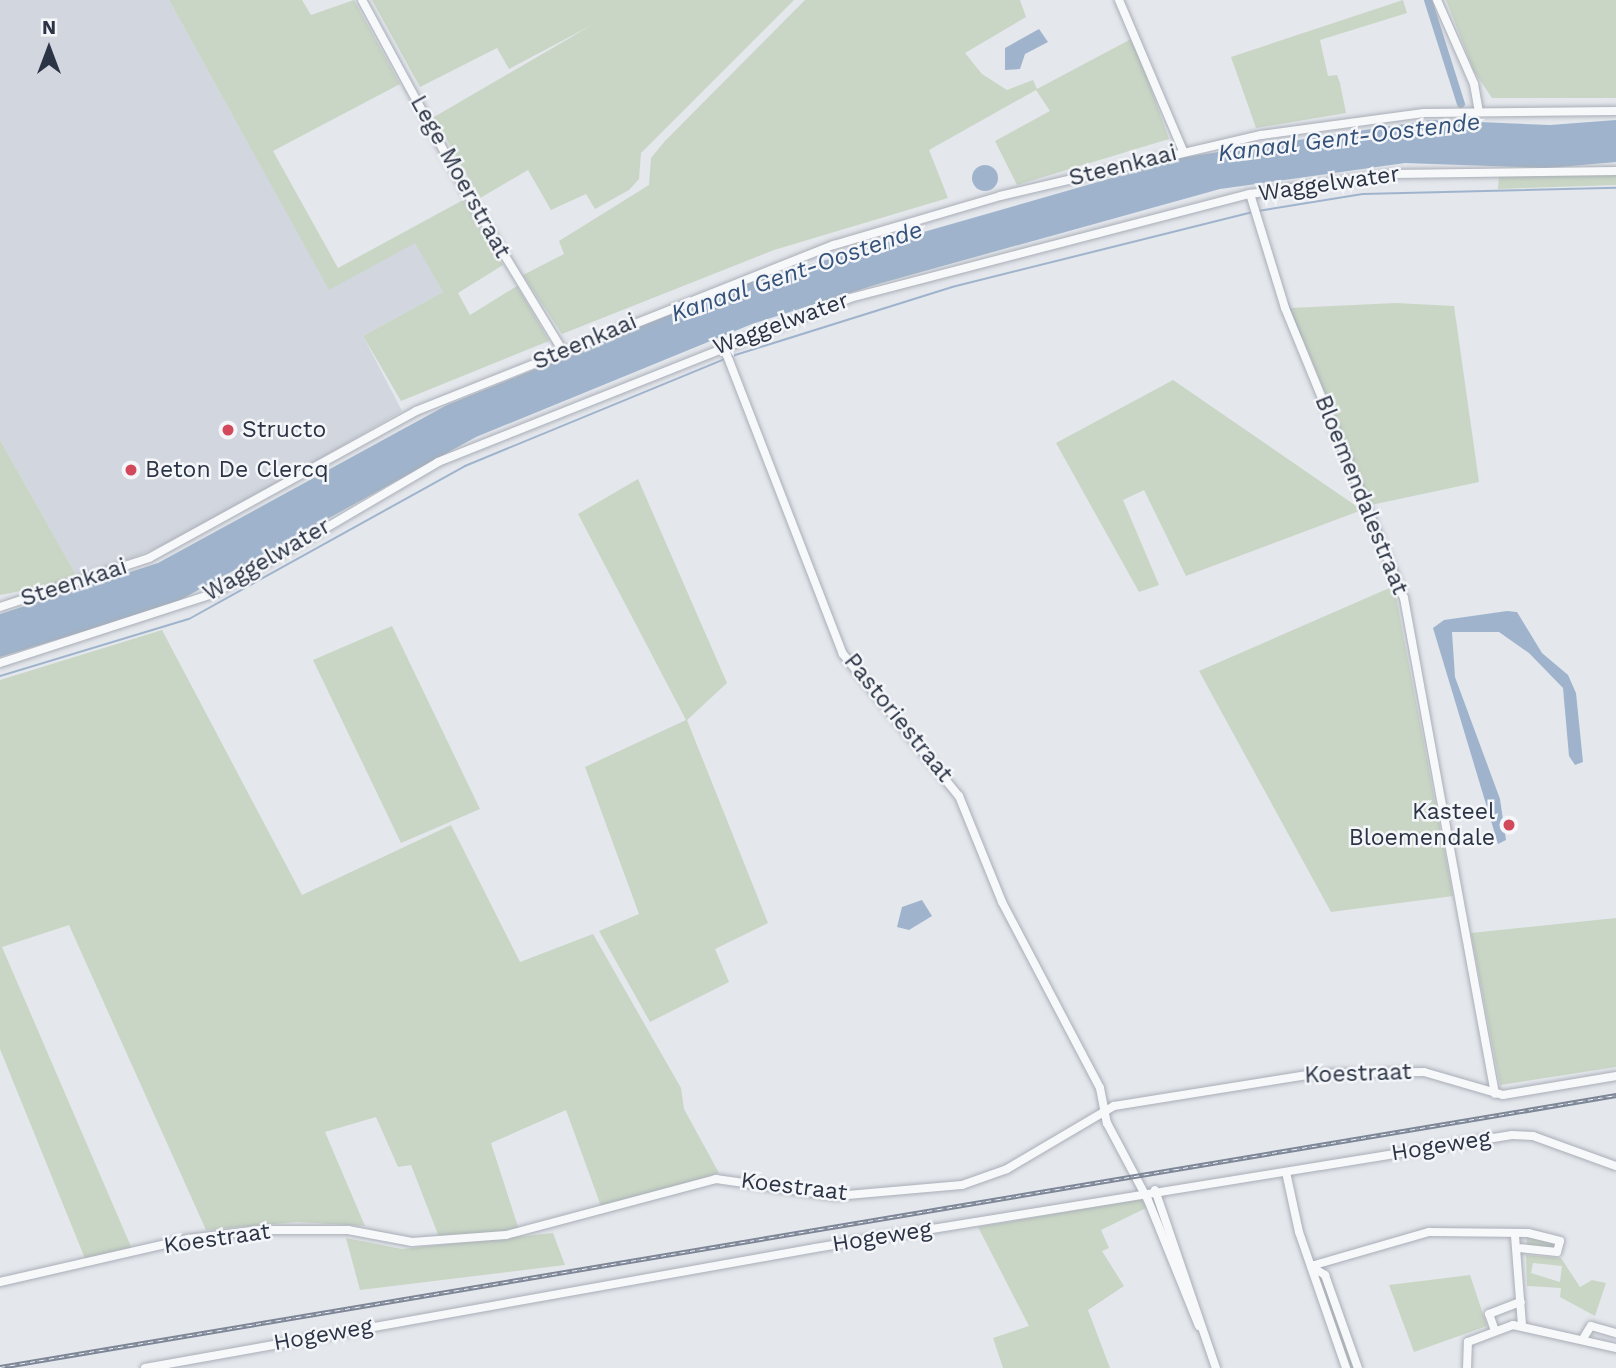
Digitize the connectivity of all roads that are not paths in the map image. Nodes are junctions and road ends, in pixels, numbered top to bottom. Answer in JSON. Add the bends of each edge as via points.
{"nodes":[{"id":1,"x":362,"y":0,"type":"edge"},
{"id":2,"x":1119,"y":0,"type":"edge"},
{"id":3,"x":1437,"y":0,"type":"edge"},
{"id":4,"x":1616,"y":111,"type":"edge"},
{"id":5,"x":1479,"y":112,"type":"junction"},
{"id":6,"x":1183,"y":151,"type":"junction"},
{"id":7,"x":1616,"y":171,"type":"edge"},
{"id":8,"x":1250,"y":194,"type":"junction"},
{"id":9,"x":564,"y":351,"type":"junction"},
{"id":10,"x":726,"y":353,"type":"junction"},
{"id":11,"x":0,"y":607,"type":"edge"},
{"id":12,"x":0,"y":663,"type":"edge"},
{"id":13,"x":1616,"y":1076,"type":"edge"},
{"id":14,"x":1495,"y":1094,"type":"junction"},
{"id":15,"x":1106,"y":1113,"type":"junction"},
{"id":16,"x":1616,"y":1166,"type":"edge"},
{"id":17,"x":1286,"y":1172,"type":"junction"},
{"id":18,"x":1155,"y":1190,"type":"junction"},
{"id":19,"x":1144,"y":1192,"type":"junction"},
{"id":20,"x":1164,"y":1232,"type":"junction"},
{"id":21,"x":1515,"y":1236,"type":"junction"},
{"id":22,"x":1521,"y":1248,"type":"junction"},
{"id":23,"x":1311,"y":1266,"type":"junction"},
{"id":24,"x":1182,"y":1268,"type":"junction"},
{"id":25,"x":1173,"y":1272,"type":"junction"},
{"id":26,"x":0,"y":1282,"type":"edge"},
{"id":27,"x":1521,"y":1302,"type":"junction"},
{"id":28,"x":1522,"y":1324,"type":"junction"},
{"id":29,"x":1199,"y":1326,"type":"junction"},
{"id":30,"x":1494,"y":1331,"type":"junction"},
{"id":31,"x":1616,"y":1333,"type":"edge"},
{"id":32,"x":1584,"y":1338,"type":"junction"},
{"id":33,"x":1616,"y":1348,"type":"edge"},
{"id":34,"x":145,"y":1368,"type":"edge"},
{"id":35,"x":1216,"y":1368,"type":"edge"},
{"id":36,"x":1346,"y":1368,"type":"edge"},
{"id":37,"x":1358,"y":1368,"type":"edge"},
{"id":38,"x":1467,"y":1368,"type":"edge"}],
"edges":[{"from":1,"to":9,"type":"street","name":"Lege Moerstraat","via":[[465,190]]},
{"from":2,"to":6,"type":"street"},
{"from":3,"to":5,"type":"street","via":[[1474,84]]},
{"from":4,"to":5,"type":"street","name":"Steenkaai"},
{"from":5,"to":6,"type":"street","name":"Steenkaai","via":[[1375,119]]},
{"from":6,"to":9,"type":"street","name":"Steenkaai","via":[[834,245]]},
{"from":7,"to":8,"type":"street","name":"Waggelwater","via":[[1394,174]]},
{"from":8,"to":10,"type":"street","name":"Waggelwater","via":[[875,291]]},
{"from":8,"to":14,"type":"street","name":"Bloemendalestraat","via":[[1285,308],[1404,598]]},
{"from":9,"to":11,"type":"street","name":"Steenkaai","via":[[416,411],[149,558]]},
{"from":10,"to":12,"type":"street","name":"Waggelwater","via":[[438,462],[215,593]]},
{"from":10,"to":15,"type":"street","name":"Pastoriestraat","via":[[843,654],[952,783],[1002,902],[1100,1088]]},
{"from":13,"to":14,"type":"street","name":"Koestraat"},
{"from":14,"to":15,"type":"street","name":"Koestraat","via":[[1424,1072],[1339,1072],[1164,1096]]},
{"from":15,"to":19,"type":"street","name":"Pastoriestraat"},
{"from":15,"to":26,"type":"street","name":"Koestraat","via":[[996,1175],[962,1185],[836,1196],[716,1179],[506,1236],[412,1242],[348,1230],[259,1230],[188,1239]]},
{"from":16,"to":17,"type":"street","name":"Hogeweg","via":[[1521,1134]]},
{"from":17,"to":18,"type":"street","name":"Hogeweg"},
{"from":17,"to":23,"type":"street"},
{"from":18,"to":19,"type":"street","name":"Hogeweg"},
{"from":18,"to":20,"type":"street","name":"Pastoriestraat"},
{"from":19,"to":20,"type":"street","name":"Pastoriestraat"},
{"from":19,"to":34,"type":"street","name":"Hogeweg"},
{"from":20,"to":24,"type":"street","name":"Pastoriestraat"},
{"from":20,"to":25,"type":"street","name":"Pastoriestraat"},
{"from":21,"to":22,"type":"street"},
{"from":21,"to":22,"type":"street","via":[[1560,1241],[1557,1252]]},
{"from":21,"to":23,"type":"street","via":[[1422,1233]]},
{"from":22,"to":27,"type":"street"},
{"from":23,"to":36,"type":"street"},
{"from":23,"to":37,"type":"street","via":[[1325,1275]]},
{"from":24,"to":25,"type":"street"},
{"from":24,"to":29,"type":"street","name":"Pastoriestraat"},
{"from":25,"to":29,"type":"street","name":"Pastoriestraat"},
{"from":27,"to":28,"type":"street"},
{"from":27,"to":30,"type":"street","via":[[1489,1314]]},
{"from":28,"to":30,"type":"street"},
{"from":28,"to":32,"type":"street"},
{"from":29,"to":35,"type":"street","name":"Pastoriestraat"},
{"from":30,"to":38,"type":"street","via":[[1468,1342]]},
{"from":31,"to":32,"type":"street","via":[[1591,1326]]},
{"from":32,"to":33,"type":"street"}]}
